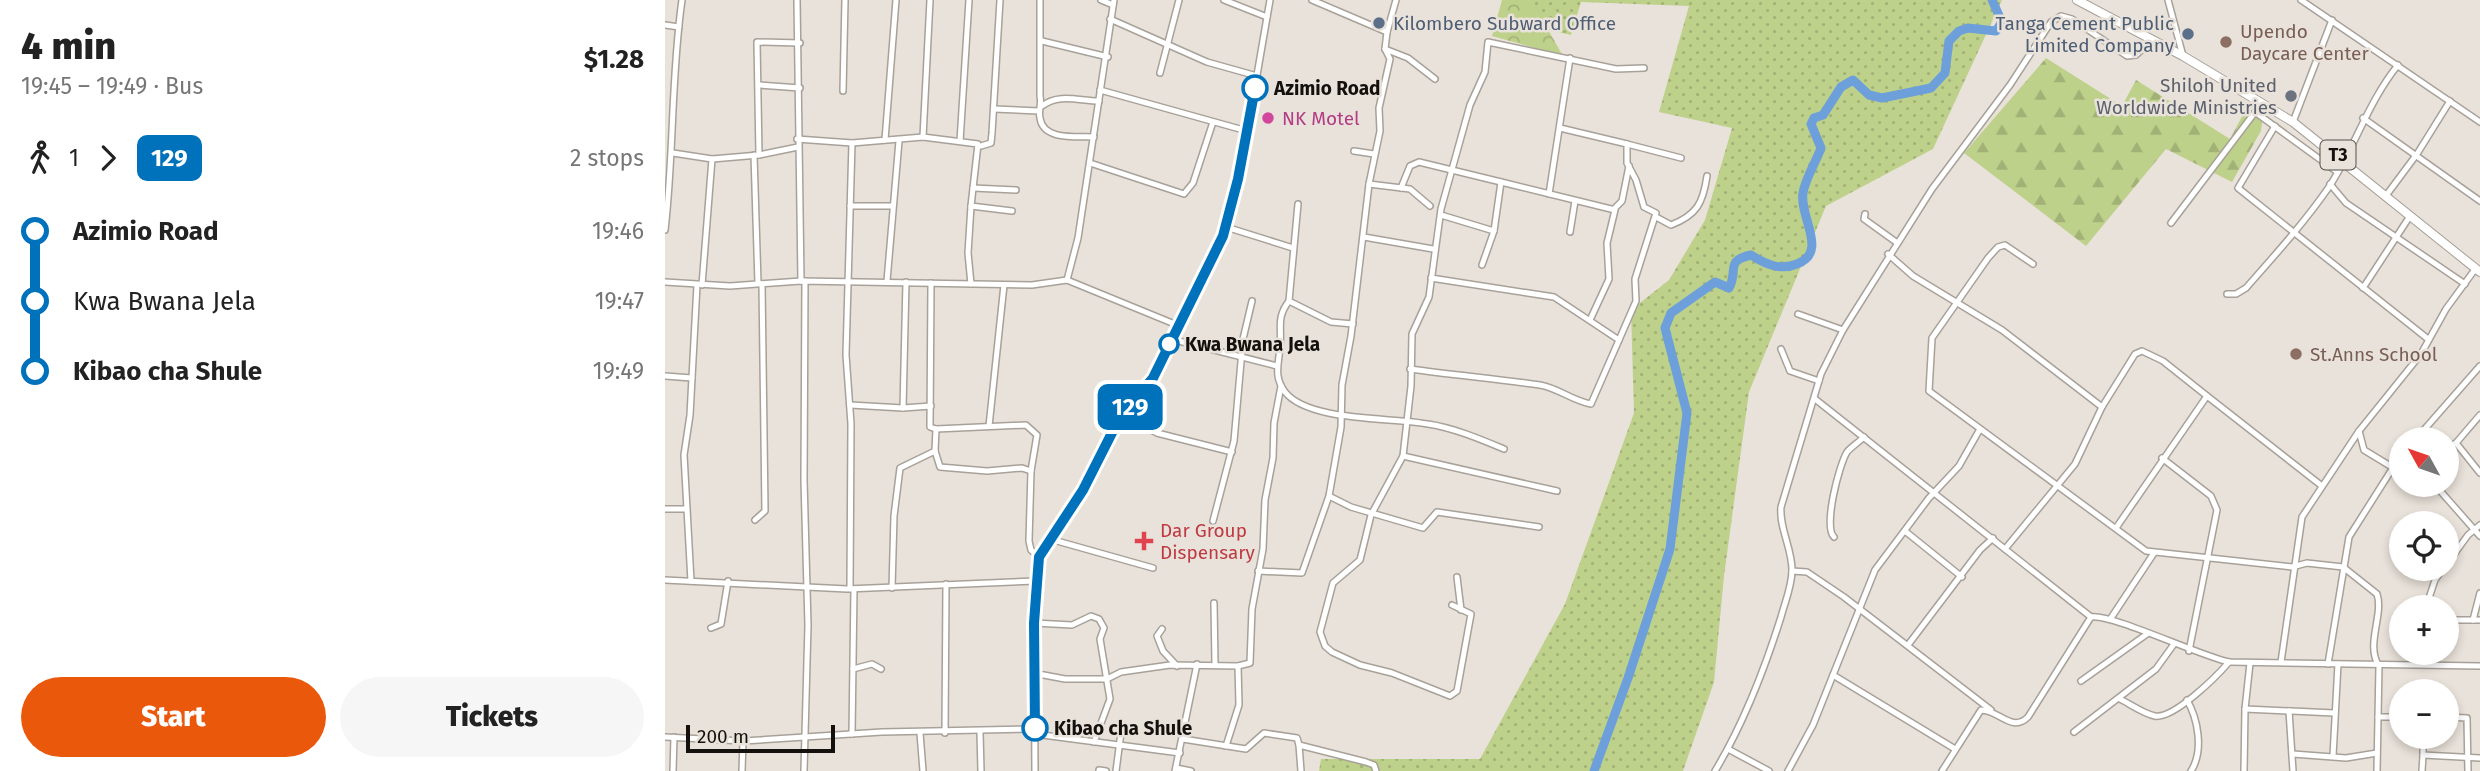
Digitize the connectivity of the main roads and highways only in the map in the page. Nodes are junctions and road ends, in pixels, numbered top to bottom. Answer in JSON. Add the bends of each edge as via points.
{"nodes":[{"id":1,"x":2077,"y":0,"type":"edge"},
{"id":2,"x":2478,"y":270,"type":"edge"}],
"edges":[{"from":1,"to":2,"type":"highway","number":"T3","via":[[2293,122]]}]}
